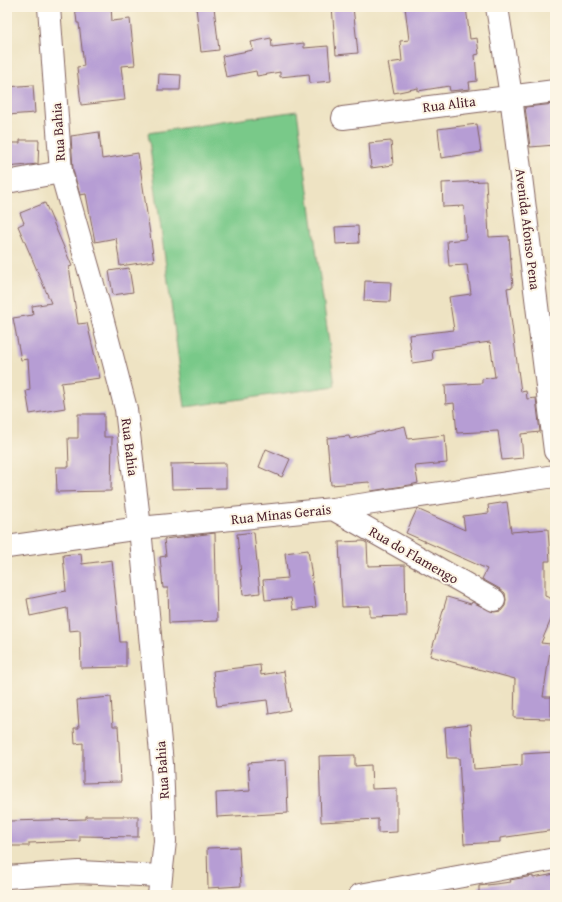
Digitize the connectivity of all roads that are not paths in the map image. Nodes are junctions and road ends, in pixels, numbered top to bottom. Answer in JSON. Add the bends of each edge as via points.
{"nodes":[{"id":1,"x":49,"y":7,"type":"edge"},
{"id":2,"x":497,"y":7,"type":"edge"},
{"id":3,"x":555,"y":91,"type":"edge"},
{"id":4,"x":511,"y":96,"type":"junction"},
{"id":5,"x":344,"y":118,"type":"dead end"},
{"id":6,"x":61,"y":172,"type":"junction"},
{"id":7,"x":7,"y":182,"type":"edge"},
{"id":8,"x":555,"y":451,"type":"edge"},
{"id":9,"x":555,"y":476,"type":"edge"},
{"id":10,"x":333,"y":509,"type":"junction"},
{"id":11,"x":140,"y":528,"type":"junction"},
{"id":12,"x":7,"y":547,"type":"edge"},
{"id":13,"x":494,"y":600,"type":"dead end"},
{"id":14,"x":555,"y":859,"type":"edge"},
{"id":15,"x":7,"y":877,"type":"edge"},
{"id":16,"x":160,"y":886,"type":"edge"},
{"id":17,"x":360,"y":895,"type":"edge"}],
"edges":[{"from":1,"to":6,"type":"street","name":"Rua Bahia"},
{"from":2,"to":4,"type":"street","name":"Avenida Afonso Pena"},
{"from":3,"to":4,"type":"street","name":"Rua Alita"},
{"from":4,"to":5,"type":"street","name":"Rua Alita"},
{"from":4,"to":8,"type":"street","name":"Avenida Afonso Pena"},
{"from":6,"to":7,"type":"street"},
{"from":6,"to":11,"type":"street","name":"Rua Bahia","via":[[126,409]]},
{"from":9,"to":10,"type":"street","name":"Rua Minas Gerais"},
{"from":10,"to":11,"type":"street","name":"Rua Minas Gerais"},
{"from":10,"to":13,"type":"street","name":"Rua do Flamengo"},
{"from":11,"to":12,"type":"street","name":"Rua Minas Gerais"},
{"from":11,"to":16,"type":"street","name":"Rua Bahia","via":[[162,764],[166,841]]},
{"from":14,"to":17,"type":"street"},
{"from":15,"to":16,"type":"street","via":[[79,872]]}]}
